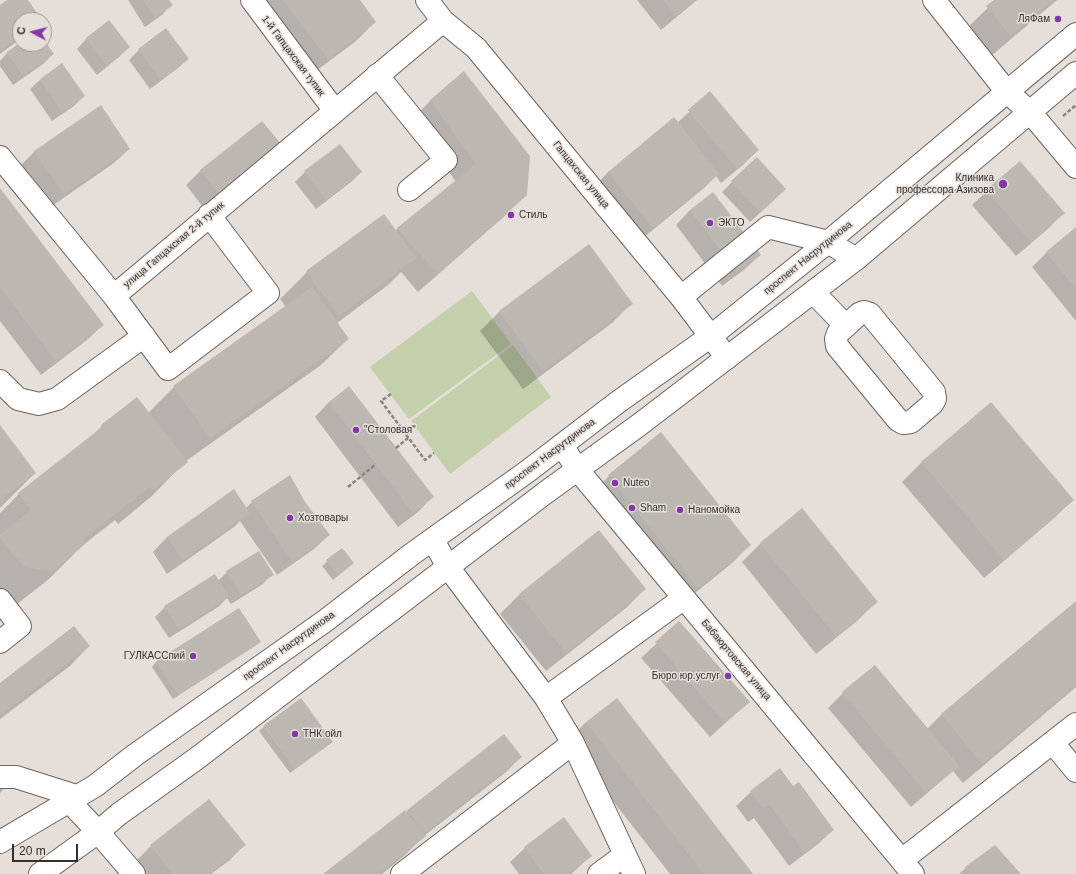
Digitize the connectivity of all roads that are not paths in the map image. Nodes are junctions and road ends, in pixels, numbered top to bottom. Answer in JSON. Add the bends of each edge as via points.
{"nodes":[{"id":1,"x":252,"y":0,"type":"edge"},
{"id":2,"x":427,"y":0,"type":"edge"},
{"id":3,"x":934,"y":0,"type":"edge"},
{"id":4,"x":443,"y":21,"type":"junction"},
{"id":5,"x":1076,"y":34,"type":"edge"},
{"id":6,"x":1076,"y":74,"type":"edge"},
{"id":7,"x":377,"y":75,"type":"junction"},
{"id":8,"x":1007,"y":92,"type":"junction"},
{"id":9,"x":335,"y":111,"type":"junction"},
{"id":10,"x":1030,"y":112,"type":"junction"},
{"id":11,"x":0,"y":158,"type":"edge"},
{"id":12,"x":1076,"y":167,"type":"edge"},
{"id":13,"x":409,"y":190,"type":"dead end"},
{"id":14,"x":209,"y":215,"type":"junction"},
{"id":15,"x":828,"y":242,"type":"junction"},
{"id":16,"x":856,"y":260,"type":"junction"},
{"id":17,"x":813,"y":292,"type":"junction"},
{"id":18,"x":114,"y":296,"type":"junction"},
{"id":19,"x":681,"y":297,"type":"junction"},
{"id":20,"x":846,"y":326,"type":"junction"},
{"id":21,"x":144,"y":336,"type":"junction"},
{"id":22,"x":711,"y":336,"type":"junction"},
{"id":23,"x":727,"y":358,"type":"junction"},
{"id":24,"x":0,"y":381,"type":"edge"},
{"id":25,"x":562,"y":445,"type":"junction"},
{"id":26,"x":577,"y":469,"type":"junction"},
{"id":27,"x":432,"y":540,"type":"junction"},
{"id":28,"x":448,"y":567,"type":"junction"},
{"id":29,"x":684,"y":598,"type":"junction"},
{"id":30,"x":0,"y":600,"type":"edge"},
{"id":31,"x":0,"y":642,"type":"edge"},
{"id":32,"x":546,"y":698,"type":"junction"},
{"id":33,"x":1076,"y":724,"type":"edge"},
{"id":34,"x":573,"y":743,"type":"junction"},
{"id":35,"x":1052,"y":743,"type":"junction"},
{"id":36,"x":1076,"y":771,"type":"edge"},
{"id":37,"x":0,"y":777,"type":"edge"},
{"id":38,"x":66,"y":803,"type":"junction"},
{"id":39,"x":98,"y":832,"type":"junction"},
{"id":40,"x":0,"y":842,"type":"edge"},
{"id":41,"x":629,"y":865,"type":"edge"},
{"id":42,"x":907,"y":867,"type":"edge"},
{"id":43,"x":40,"y":874,"type":"edge"},
{"id":44,"x":134,"y":874,"type":"edge"},
{"id":45,"x":402,"y":874,"type":"edge"},
{"id":46,"x":599,"y":874,"type":"edge"}],
"edges":[{"from":1,"to":9,"type":"main road","name":"1-й Гапцахская тупик"},
{"from":2,"to":4,"type":"main road","name":"Гапцахская улица"},
{"from":3,"to":8,"type":"main road"},
{"from":4,"to":7,"type":"main road","name":"улица Гапцахская 2-й тупик"},
{"from":4,"to":19,"type":"main road","name":"Гапцахская улица","via":[[476,48]]},
{"from":5,"to":8,"type":"main road","name":"проспект Насрутдинова"},
{"from":6,"to":10,"type":"main road"},
{"from":7,"to":9,"type":"main road","name":"улица Гапцахская 2-й тупик"},
{"from":7,"to":13,"type":"main road","via":[[446,160]]},
{"from":8,"to":10,"type":"main road"},
{"from":8,"to":15,"type":"main road","name":"проспект Насрутдинова"},
{"from":9,"to":14,"type":"main road","name":"улица Гапцахская 2-й тупик"},
{"from":10,"to":12,"type":"main road"},
{"from":10,"to":16,"type":"main road"},
{"from":11,"to":18,"type":"main road","name":"улица Гапцахская 2-й тупик"},
{"from":14,"to":18,"type":"main road","name":"улица Гапцахская 2-й тупик"},
{"from":14,"to":21,"type":"main road","via":[[268,293],[168,368]]},
{"from":15,"to":16,"type":"main road"},
{"from":15,"to":19,"type":"main road","via":[[768,227]]},
{"from":15,"to":22,"type":"main road","name":"проспект Насрутдинова"},
{"from":16,"to":17,"type":"main road"},
{"from":17,"to":20,"type":"main road"},
{"from":17,"to":23,"type":"main road"},
{"from":18,"to":21,"type":"main road"},
{"from":19,"to":22,"type":"main road","name":"Гапцахская улица"},
{"from":20,"to":20,"type":"main road","via":[[838,333],[837,346],[898,420],[903,423],[911,422],[932,404],[934,392],[870,314],[864,312]]},
{"from":21,"to":24,"type":"main road","via":[[57,399],[39,404],[18,399]]},
{"from":22,"to":23,"type":"main road","name":"Гапцахская улица"},
{"from":22,"to":25,"type":"main road","name":"проспект Насрутдинова"},
{"from":23,"to":26,"type":"main road"},
{"from":25,"to":26,"type":"main road","name":"Бабаюртовская улица"},
{"from":25,"to":27,"type":"main road","name":"проспект Насрутдинова"},
{"from":26,"to":28,"type":"main road"},
{"from":26,"to":29,"type":"main road","name":"Бабаюртовская улица"},
{"from":27,"to":28,"type":"main road"},
{"from":27,"to":38,"type":"main road","name":"проспект Насрутдинова","via":[[325,621],[95,786]]},
{"from":28,"to":32,"type":"main road"},
{"from":28,"to":39,"type":"main road"},
{"from":29,"to":32,"type":"main road"},
{"from":29,"to":42,"type":"main road","name":"Бабаюртовская улица"},
{"from":30,"to":31,"type":"main road","via":[[20,626]]},
{"from":32,"to":34,"type":"main road"},
{"from":33,"to":35,"type":"main road"},
{"from":34,"to":41,"type":"main road"},
{"from":34,"to":45,"type":"main road"},
{"from":35,"to":36,"type":"main road"},
{"from":35,"to":42,"type":"main road"},
{"from":37,"to":38,"type":"main road","via":[[16,777]]},
{"from":38,"to":39,"type":"main road"},
{"from":38,"to":40,"type":"main road","name":"проспект Насрутдинова"},
{"from":39,"to":43,"type":"main road"},
{"from":39,"to":44,"type":"main road"},
{"from":41,"to":46,"type":"main road"}]}
